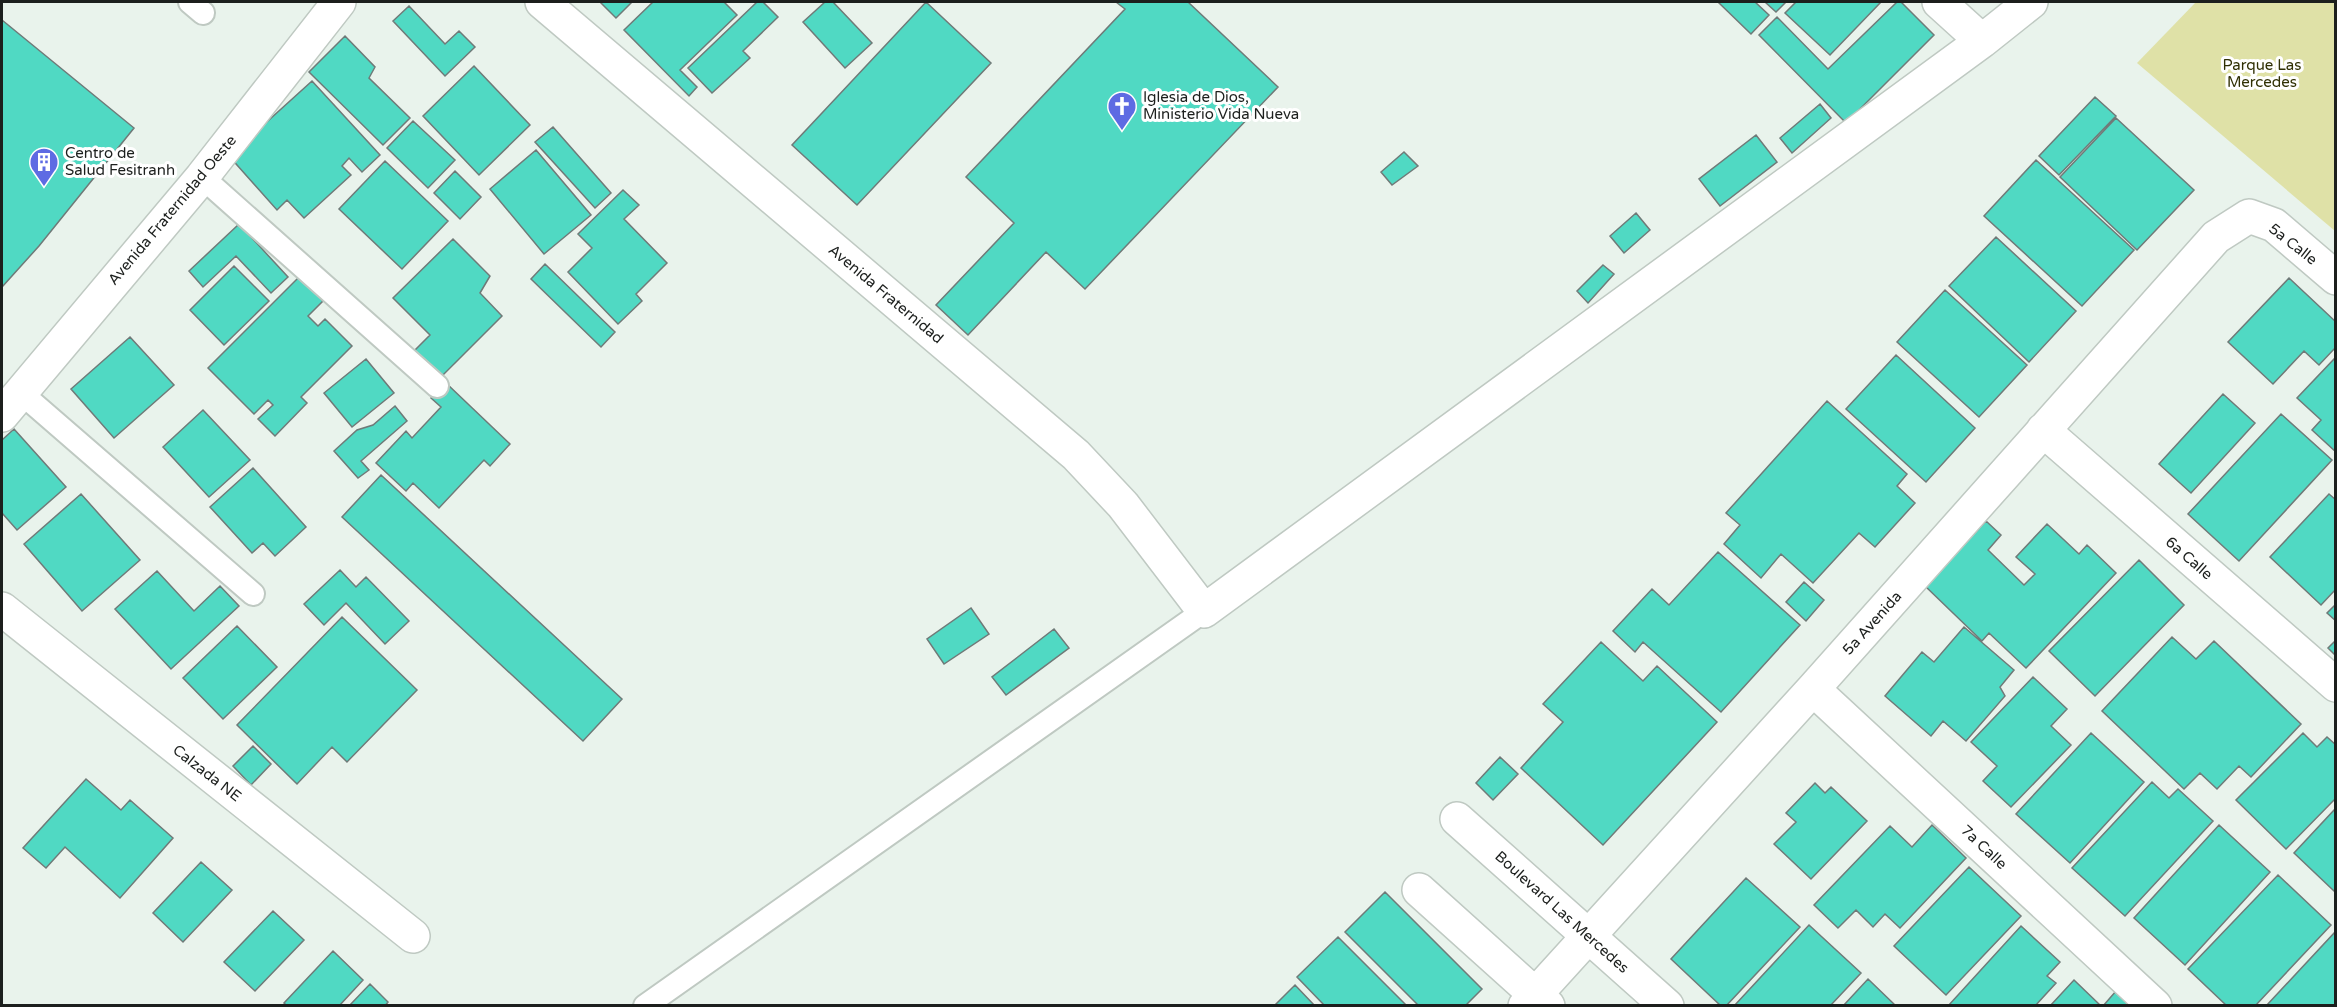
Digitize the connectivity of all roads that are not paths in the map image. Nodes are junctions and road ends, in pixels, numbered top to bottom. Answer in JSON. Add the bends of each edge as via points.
{"nodes":[{"id":1,"x":339,"y":2,"type":"edge"},
{"id":2,"x":542,"y":2,"type":"edge"},
{"id":3,"x":1939,"y":2,"type":"edge"},
{"id":4,"x":2031,"y":2,"type":"edge"},
{"id":5,"x":1982,"y":41,"type":"junction"},
{"id":6,"x":202,"y":177,"type":"junction"},
{"id":7,"x":2216,"y":237,"type":"joint"},
{"id":8,"x":2336,"y":278,"type":"edge"},
{"id":9,"x":437,"y":386,"type":"dead end"},
{"id":10,"x":11,"y":403,"type":"edge"},
{"id":11,"x":2043,"y":430,"type":"junction"},
{"id":12,"x":253,"y":594,"type":"dead end"},
{"id":13,"x":2,"y":609,"type":"edge"},
{"id":14,"x":1204,"y":611,"type":"junction"},
{"id":15,"x":2336,"y":685,"type":"edge"},
{"id":16,"x":1812,"y":689,"type":"junction"},
{"id":17,"x":1457,"y":819,"type":"dead end"},
{"id":18,"x":1419,"y":890,"type":"dead end"},
{"id":19,"x":1588,"y":933,"type":"junction"},
{"id":20,"x":413,"y":936,"type":"dead end"},
{"id":21,"x":1536,"y":1002,"type":"edge"},
{"id":22,"x":645,"y":1005,"type":"edge"},
{"id":23,"x":1667,"y":1005,"type":"edge"},
{"id":24,"x":2155,"y":1005,"type":"edge"}],
"edges":[{"from":1,"to":6,"type":"street","name":"Avenida Fraternidad Oeste"},
{"from":2,"to":14,"type":"street","name":"Avenida Fraternidad","via":[[1076,455],[1123,505]]},
{"from":3,"to":5,"type":"street"},
{"from":4,"to":5,"type":"street"},
{"from":5,"to":14,"type":"street"},
{"from":6,"to":9,"type":"lane"},
{"from":6,"to":10,"type":"street","name":"Avenida Fraternidad Oeste"},
{"from":7,"to":8,"type":"street","name":"5a Calle","via":[[2249,216],[2274,225]]},
{"from":7,"to":11,"type":"street","name":"5a Avenida"},
{"from":10,"to":12,"type":"lane"},
{"from":11,"to":15,"type":"street","name":"6a Calle"},
{"from":11,"to":16,"type":"street","name":"5a Avenida"},
{"from":13,"to":20,"type":"street","name":"Calzada NE"},
{"from":14,"to":22,"type":"lane"},
{"from":16,"to":19,"type":"street","name":"5a Avenida"},
{"from":16,"to":24,"type":"street","name":"7a Calle"},
{"from":17,"to":19,"type":"street","name":"Boulevard Las Mercedes"},
{"from":18,"to":21,"type":"street"},
{"from":19,"to":21,"type":"street","name":"5a Avenida"},
{"from":19,"to":23,"type":"street","name":"Boulevard Las Mercedes"}]}
